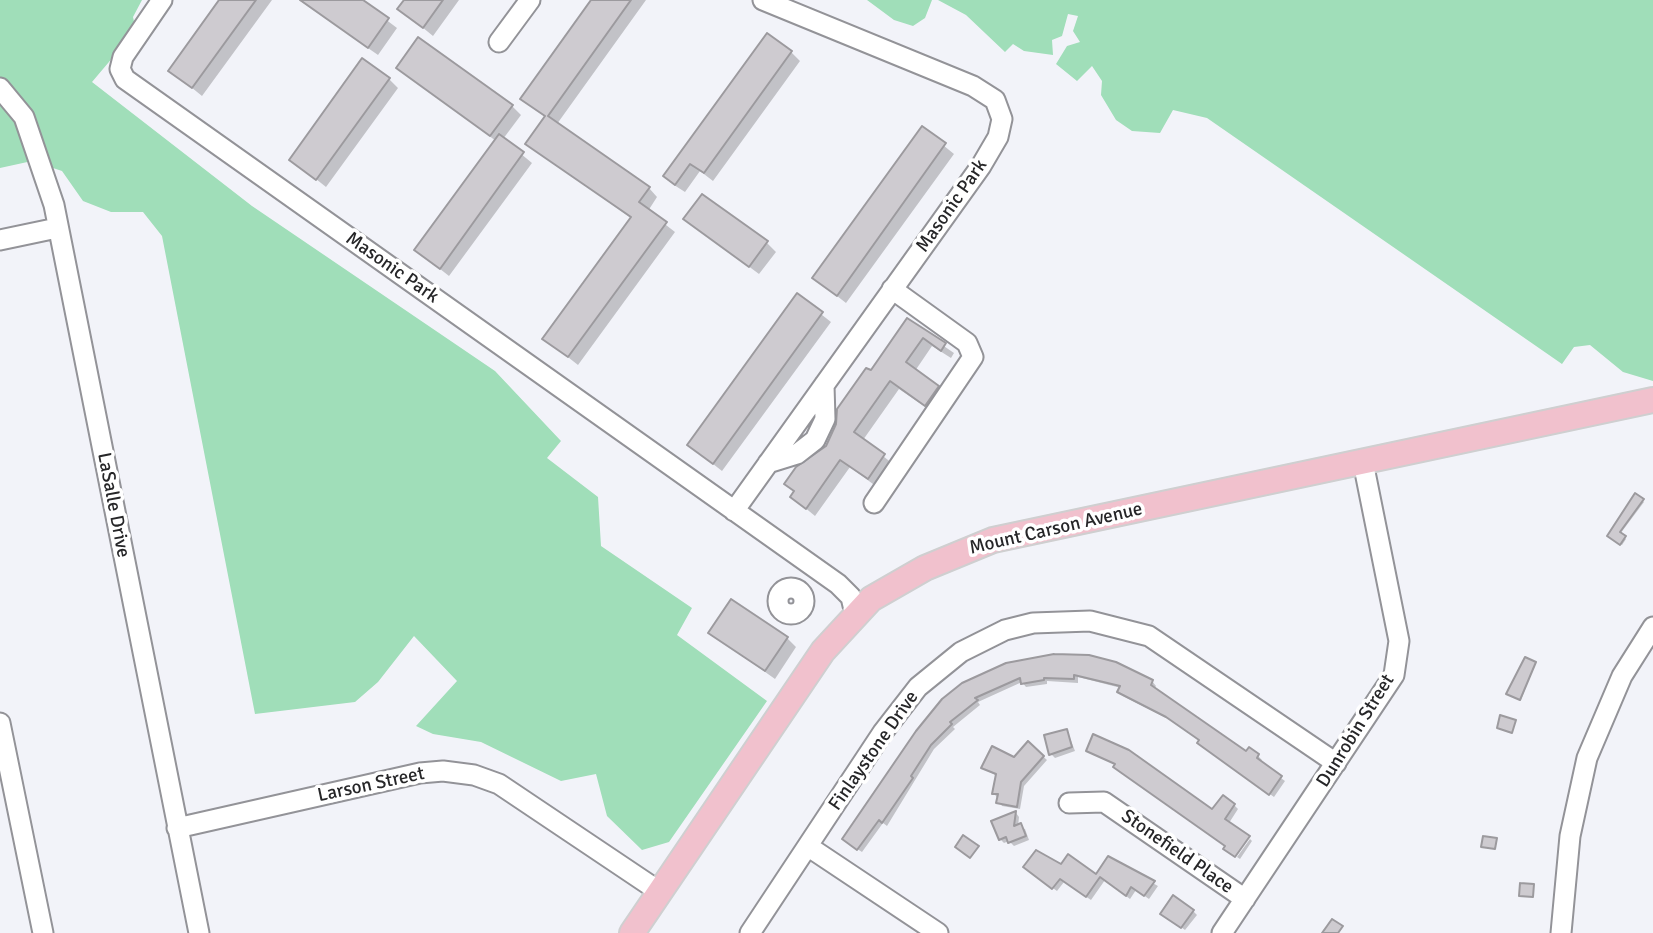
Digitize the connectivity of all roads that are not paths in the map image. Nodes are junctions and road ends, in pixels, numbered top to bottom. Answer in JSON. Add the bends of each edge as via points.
{"nodes":[{"id":1,"x":162,"y":0,"type":"edge"},
{"id":2,"x":530,"y":0,"type":"edge"},
{"id":3,"x":763,"y":0,"type":"edge"},
{"id":4,"x":499,"y":42,"type":"dead end"},
{"id":5,"x":0,"y":88,"type":"edge"},
{"id":6,"x":57,"y":228,"type":"junction"},
{"id":7,"x":0,"y":240,"type":"edge"},
{"id":8,"x":892,"y":289,"type":"junction"},
{"id":9,"x":1653,"y":400,"type":"edge"},
{"id":10,"x":1363,"y":462,"type":"junction"},
{"id":11,"x":874,"y":503,"type":"dead end"},
{"id":12,"x":734,"y":511,"type":"junction"},
{"id":13,"x":855,"y":614,"type":"junction"},
{"id":14,"x":1653,"y":627,"type":"edge"},
{"id":15,"x":0,"y":723,"type":"edge"},
{"id":16,"x":1336,"y":763,"type":"junction"},
{"id":17,"x":1069,"y":803,"type":"dead end"},
{"id":18,"x":177,"y":828,"type":"junction"},
{"id":19,"x":808,"y":847,"type":"junction"},
{"id":20,"x":660,"y":892,"type":"junction"},
{"id":21,"x":1245,"y":899,"type":"junction"},
{"id":22,"x":43,"y":933,"type":"edge"},
{"id":23,"x":199,"y":933,"type":"edge"},
{"id":24,"x":632,"y":933,"type":"edge"},
{"id":25,"x":750,"y":933,"type":"edge"},
{"id":26,"x":938,"y":933,"type":"edge"},
{"id":27,"x":1222,"y":933,"type":"edge"},
{"id":28,"x":1561,"y":933,"type":"edge"}],
"edges":[{"from":1,"to":12,"type":"street","name":"Masonic Park","via":[[123,58],[120,69],[125,79]]},
{"from":2,"to":4,"type":"street"},
{"from":3,"to":8,"type":"street","name":"Masonic Park","via":[[973,86],[999,106],[1001,127],[993,146]]},
{"from":5,"to":6,"type":"street","name":"LaSalle Drive","via":[[24,117],[54,205]]},
{"from":6,"to":7,"type":"street"},
{"from":6,"to":18,"type":"street","name":"LaSalle Drive"},
{"from":8,"to":11,"type":"street","via":[[967,344],[973,357]]},
{"from":8,"to":12,"type":"street","name":"Masonic Park"},
{"from":9,"to":10,"type":"main road","name":"Mount Carson Avenue"},
{"from":10,"to":13,"type":"main road","name":"Mount Carson Avenue","via":[[993,540],[925,568],[871,599]]},
{"from":10,"to":16,"type":"street","name":"Dunrobin Street","via":[[1399,641],[1390,682]]},
{"from":12,"to":13,"type":"street","name":"Masonic Park","via":[[838,584],[851,597]]},
{"from":13,"to":20,"type":"main road","name":"Mount Carson Avenue","via":[[804,676]]},
{"from":14,"to":28,"type":"street","via":[[1617,686],[1587,758],[1570,836]]},
{"from":15,"to":22,"type":"street"},
{"from":16,"to":19,"type":"street","name":"Finlaystone Drive","via":[[1149,636],[1090,621],[1033,623],[1005,630],[961,652],[918,687]]},
{"from":16,"to":21,"type":"street","name":"Dunrobin Street"},
{"from":17,"to":21,"type":"street","name":"Stonefield Place","via":[[1104,802]]},
{"from":18,"to":20,"type":"street","name":"Larson Street","via":[[420,773],[464,774],[499,784]]},
{"from":18,"to":23,"type":"street","name":"LaSalle Drive"},
{"from":19,"to":25,"type":"street","name":"Finlaystone Drive"},
{"from":19,"to":26,"type":"street"},
{"from":20,"to":24,"type":"main road","name":"Mount Carson Avenue"},
{"from":21,"to":27,"type":"street","name":"Dunrobin Street"}]}
